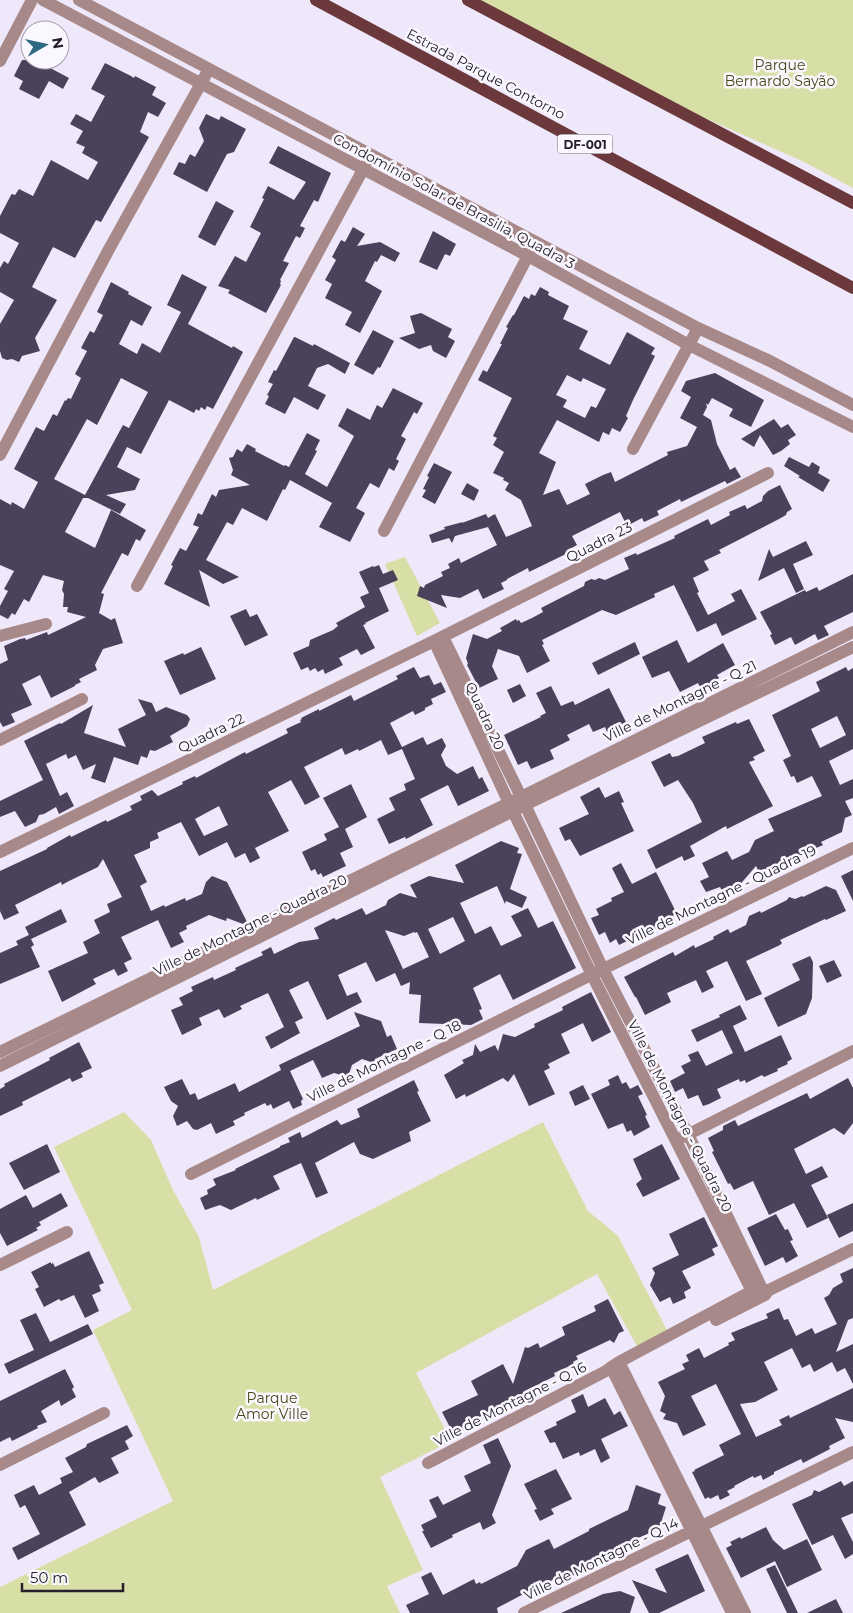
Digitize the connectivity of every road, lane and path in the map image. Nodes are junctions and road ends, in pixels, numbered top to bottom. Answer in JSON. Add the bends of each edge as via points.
{"nodes":[{"id":1,"x":32,"y":0,"type":"edge"},
{"id":2,"x":43,"y":0,"type":"edge"},
{"id":3,"x":79,"y":0,"type":"edge"},
{"id":4,"x":468,"y":0,"type":"edge"},
{"id":5,"x":318,"y":1,"type":"edge"},
{"id":6,"x":0,"y":61,"type":"edge"},
{"id":7,"x":209,"y":69,"type":"junction"},
{"id":8,"x":200,"y":84,"type":"junction"},
{"id":9,"x":371,"y":155,"type":"junction"},
{"id":10,"x":362,"y":170,"type":"junction"},
{"id":11,"x":853,"y":203,"type":"edge"},
{"id":12,"x":536,"y":242,"type":"junction"},
{"id":13,"x":528,"y":256,"type":"junction"},
{"id":14,"x":853,"y":288,"type":"edge"},
{"id":15,"x":698,"y":328,"type":"junction"},
{"id":16,"x":689,"y":345,"type":"junction"},
{"id":17,"x":853,"y":405,"type":"edge"},
{"id":18,"x":853,"y":427,"type":"edge"},
{"id":19,"x":633,"y":449,"type":"dead end"},
{"id":20,"x":0,"y":455,"type":"edge"},
{"id":21,"x":768,"y":473,"type":"dead end"},
{"id":22,"x":384,"y":531,"type":"dead end"},
{"id":23,"x":137,"y":586,"type":"dead end"},
{"id":24,"x":46,"y":624,"type":"dead end"},
{"id":25,"x":853,"y":632,"type":"edge"},
{"id":26,"x":0,"y":636,"type":"edge"},
{"id":27,"x":439,"y":639,"type":"junction"},
{"id":28,"x":853,"y":647,"type":"edge"},
{"id":29,"x":82,"y":700,"type":"dead end"},
{"id":30,"x":0,"y":740,"type":"edge"},
{"id":31,"x":523,"y":801,"type":"junction"},
{"id":32,"x":511,"y":807,"type":"junction"},
{"id":33,"x":853,"y":848,"type":"edge"},
{"id":34,"x":0,"y":852,"type":"edge"},
{"id":35,"x":597,"y":972,"type":"junction"},
{"id":36,"x":853,"y":1051,"type":"edge"},
{"id":37,"x":0,"y":1052,"type":"edge"},
{"id":38,"x":0,"y":1066,"type":"edge"},
{"id":39,"x":688,"y":1134,"type":"junction"},
{"id":40,"x":676,"y":1141,"type":"junction"},
{"id":41,"x":191,"y":1174,"type":"dead end"},
{"id":42,"x":67,"y":1232,"type":"dead end"},
{"id":43,"x":853,"y":1249,"type":"edge"},
{"id":44,"x":0,"y":1265,"type":"edge"},
{"id":45,"x":761,"y":1293,"type":"junction"},
{"id":46,"x":614,"y":1368,"type":"junction"},
{"id":47,"x":104,"y":1413,"type":"dead end"},
{"id":48,"x":853,"y":1452,"type":"edge"},
{"id":49,"x":428,"y":1463,"type":"dead end"},
{"id":50,"x":0,"y":1465,"type":"edge"},
{"id":51,"x":696,"y":1529,"type":"junction"},
{"id":52,"x":524,"y":1613,"type":"edge"},
{"id":53,"x":732,"y":1613,"type":"edge"},
{"id":54,"x":745,"y":1613,"type":"edge"}],
"edges":[{"from":1,"to":6,"type":"street"},
{"from":2,"to":8,"type":"street","name":"Condomínio Solar de Brasilia, Quadra 3"},
{"from":3,"to":7,"type":"street","name":"Condomínio Solar de Brasilia, Quadra 3"},
{"from":4,"to":11,"type":"main road"},
{"from":5,"to":14,"type":"main road","name":"Estrada Parque Contorno","number":"DF-001"},
{"from":7,"to":8,"type":"street"},
{"from":7,"to":9,"type":"street","name":"Condomínio Solar de Brasilia, Quadra 3"},
{"from":8,"to":10,"type":"street","name":"Condomínio Solar de Brasilia, Quadra 3"},
{"from":8,"to":20,"type":"street"},
{"from":9,"to":10,"type":"street"},
{"from":9,"to":12,"type":"street","name":"Condomínio Solar de Brasilia, Quadra 3"},
{"from":10,"to":13,"type":"street","name":"Condomínio Solar de Brasilia, Quadra 3"},
{"from":10,"to":23,"type":"street"},
{"from":12,"to":13,"type":"street"},
{"from":12,"to":15,"type":"street","name":"Condomínio Solar de Brasilia, Quadra 3"},
{"from":13,"to":16,"type":"street","name":"Condomínio Solar de Brasilia, Quadra 3"},
{"from":13,"to":22,"type":"street"},
{"from":15,"to":16,"type":"street"},
{"from":15,"to":17,"type":"street","name":"Condomínio Solar de Brasilia, Quadra 3"},
{"from":16,"to":18,"type":"street","name":"Condomínio Solar de Brasilia, Quadra 3"},
{"from":16,"to":19,"type":"street"},
{"from":21,"to":27,"type":"street","name":"Quadra 23"},
{"from":24,"to":26,"type":"street"},
{"from":25,"to":31,"type":"street","name":"Ville de Montagne - Q 21"},
{"from":27,"to":31,"type":"street","name":"Quadra 20"},
{"from":27,"to":32,"type":"street","name":"Quadra 20"},
{"from":27,"to":34,"type":"street","name":"Quadra 22"},
{"from":28,"to":31,"type":"street"},
{"from":29,"to":30,"type":"street"},
{"from":31,"to":32,"type":"street","name":"Ville de Montagne - Quadra 20"},
{"from":31,"to":35,"type":"street","name":"Ville de Montagne - Quadra 20"},
{"from":32,"to":35,"type":"street","name":"Ville de Montagne - Quadra 20"},
{"from":32,"to":37,"type":"street","name":"Ville de Montagne - Quadra 20"},
{"from":32,"to":38,"type":"street","name":"Ville de Montagne - Quadra 20"},
{"from":33,"to":35,"type":"street","name":"Ville de Montagne - Quadra 19"},
{"from":35,"to":39,"type":"street","name":"Ville de Montagne - Quadra 20"},
{"from":35,"to":40,"type":"street","name":"Ville de Montagne - Quadra 20"},
{"from":35,"to":41,"type":"street","name":"Ville de Montagne - Q 18"},
{"from":36,"to":39,"type":"street"},
{"from":39,"to":40,"type":"street"},
{"from":39,"to":45,"type":"street","name":"Ville de Montagne - Quadra 20"},
{"from":40,"to":45,"type":"street","name":"Ville de Montagne - Quadra 20"},
{"from":42,"to":44,"type":"street"},
{"from":43,"to":45,"type":"street"},
{"from":45,"to":46,"type":"street"},
{"from":46,"to":49,"type":"street","name":"Ville de Montagne - Q 16"},
{"from":46,"to":51,"type":"street"},
{"from":47,"to":50,"type":"street"},
{"from":48,"to":51,"type":"street","name":"Ville de Montagne - Q 14"},
{"from":51,"to":52,"type":"street","name":"Ville de Montagne - Q 14"},
{"from":51,"to":53,"type":"street"},
{"from":51,"to":54,"type":"street"}]}
